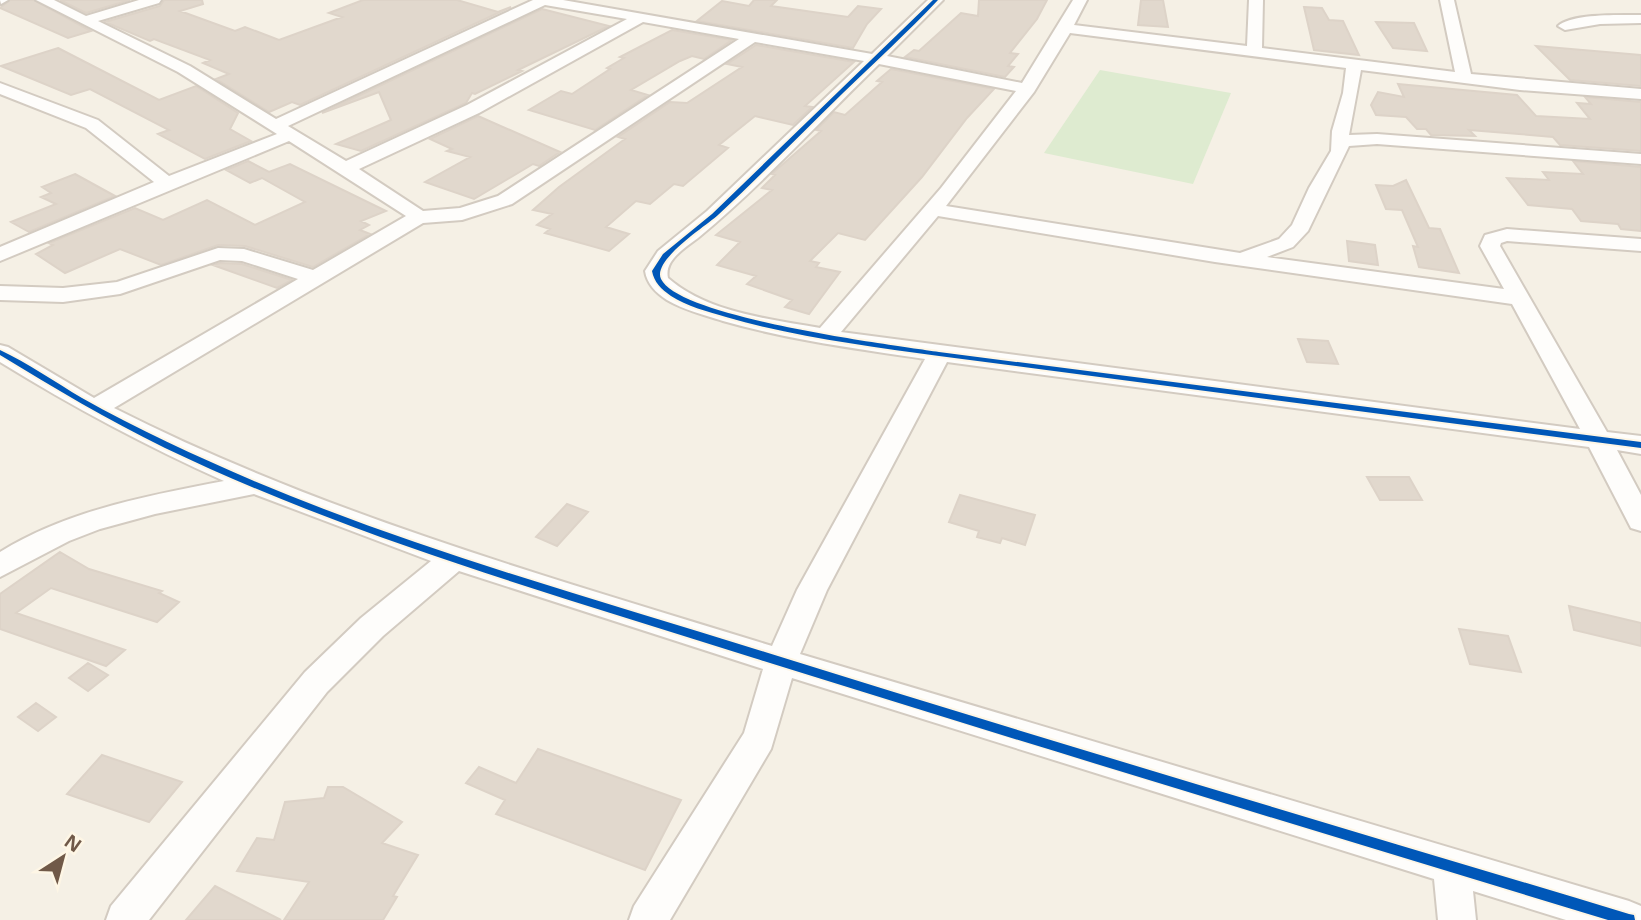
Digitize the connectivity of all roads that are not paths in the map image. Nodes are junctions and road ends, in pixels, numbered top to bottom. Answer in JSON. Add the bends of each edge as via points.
{"nodes":[{"id":1,"x":43,"y":0,"type":"edge"},
{"id":2,"x":154,"y":0,"type":"edge"},
{"id":3,"x":515,"y":0,"type":"edge"},
{"id":4,"x":936,"y":0,"type":"edge"},
{"id":5,"x":1080,"y":0,"type":"edge"},
{"id":6,"x":1256,"y":0,"type":"edge"},
{"id":7,"x":1447,"y":0,"type":"edge"},
{"id":8,"x":534,"y":4,"type":"junction"},
{"id":9,"x":1614,"y":4,"type":"dead end"},
{"id":10,"x":640,"y":18,"type":"junction"},
{"id":11,"x":1641,"y":19,"type":"edge"},
{"id":12,"x":87,"y":20,"type":"junction"},
{"id":13,"x":1565,"y":26,"type":"dead end"},
{"id":14,"x":1066,"y":28,"type":"junction"},
{"id":15,"x":751,"y":37,"type":"junction"},
{"id":16,"x":1254,"y":52,"type":"junction"},
{"id":17,"x":877,"y":59,"type":"junction"},
{"id":18,"x":1354,"y":64,"type":"junction"},
{"id":19,"x":1464,"y":78,"type":"junction"},
{"id":20,"x":0,"y":89,"type":"edge"},
{"id":21,"x":1028,"y":89,"type":"junction"},
{"id":22,"x":1641,"y":94,"type":"edge"},
{"id":23,"x":284,"y":130,"type":"junction"},
{"id":24,"x":1342,"y":141,"type":"junction"},
{"id":25,"x":1641,"y":159,"type":"edge"},
{"id":26,"x":347,"y":168,"type":"junction"},
{"id":27,"x":167,"y":183,"type":"junction"},
{"id":28,"x":935,"y":209,"type":"junction"},
{"id":29,"x":418,"y":217,"type":"junction"},
{"id":30,"x":1641,"y":245,"type":"edge"},
{"id":31,"x":3,"y":250,"type":"edge"},
{"id":32,"x":1240,"y":259,"type":"junction"},
{"id":33,"x":317,"y":278,"type":"junction"},
{"id":34,"x":0,"y":293,"type":"edge"},
{"id":35,"x":1518,"y":298,"type":"junction"},
{"id":36,"x":826,"y":336,"type":"junction"},
{"id":37,"x":939,"y":354,"type":"junction"},
{"id":38,"x":4,"y":360,"type":"edge"},
{"id":39,"x":95,"y":408,"type":"junction"},
{"id":40,"x":1598,"y":440,"type":"junction"},
{"id":41,"x":1641,"y":445,"type":"edge"},
{"id":42,"x":254,"y":485,"type":"junction"},
{"id":43,"x":1641,"y":522,"type":"edge"},
{"id":44,"x":454,"y":559,"type":"junction"},
{"id":45,"x":0,"y":566,"type":"edge"},
{"id":46,"x":781,"y":662,"type":"junction"},
{"id":47,"x":1452,"y":867,"type":"junction"},
{"id":48,"x":125,"y":920,"type":"edge"},
{"id":49,"x":649,"y":920,"type":"edge"},
{"id":50,"x":1457,"y":920,"type":"edge"},
{"id":51,"x":1629,"y":920,"type":"edge"}],
"edges":[{"from":1,"to":12,"type":"street"},
{"from":2,"to":12,"type":"street"},
{"from":3,"to":8,"type":"street"},
{"from":4,"to":17,"type":"street"},
{"from":5,"to":14,"type":"street"},
{"from":6,"to":16,"type":"street"},
{"from":7,"to":19,"type":"street"},
{"from":8,"to":10,"type":"street","via":[[559,2]]},
{"from":8,"to":23,"type":"street"},
{"from":9,"to":11,"type":"street"},
{"from":10,"to":15,"type":"street"},
{"from":10,"to":26,"type":"street","via":[[473,109]]},
{"from":11,"to":13,"type":"street"},
{"from":12,"to":23,"type":"street","via":[[184,69]]},
{"from":14,"to":16,"type":"street"},
{"from":14,"to":21,"type":"street"},
{"from":15,"to":17,"type":"street"},
{"from":15,"to":29,"type":"street","via":[[505,200],[462,214]]},
{"from":16,"to":18,"type":"street"},
{"from":17,"to":21,"type":"street"},
{"from":17,"to":36,"type":"street","via":[[714,215],[665,255],[656,271],[664,288],[687,301],[746,320]]},
{"from":18,"to":19,"type":"street"},
{"from":18,"to":24,"type":"street","via":[[1340,131]]},
{"from":19,"to":22,"type":"street"},
{"from":20,"to":27,"type":"street","via":[[92,124]]},
{"from":21,"to":28,"type":"street"},
{"from":23,"to":26,"type":"street"},
{"from":23,"to":27,"type":"street"},
{"from":24,"to":25,"type":"street","via":[[1377,139]]},
{"from":24,"to":32,"type":"street","via":[[1295,236]]},
{"from":26,"to":29,"type":"street"},
{"from":27,"to":31,"type":"street"},
{"from":28,"to":32,"type":"street"},
{"from":28,"to":36,"type":"street"},
{"from":29,"to":33,"type":"street"},
{"from":30,"to":35,"type":"street","via":[[1523,236],[1492,239],[1490,246]]},
{"from":32,"to":35,"type":"street"},
{"from":33,"to":34,"type":"street","via":[[244,255],[218,254],[120,288],[62,295]]},
{"from":33,"to":39,"type":"street"},
{"from":35,"to":40,"type":"street"},
{"from":36,"to":37,"type":"street"},
{"from":37,"to":40,"type":"street"},
{"from":37,"to":46,"type":"street","via":[[812,590]]},
{"from":38,"to":39,"type":"street"},
{"from":39,"to":42,"type":"street"},
{"from":40,"to":41,"type":"street"},
{"from":40,"to":43,"type":"street"},
{"from":42,"to":44,"type":"street"},
{"from":42,"to":45,"type":"street","via":[[95,520],[44,540]]},
{"from":44,"to":46,"type":"street"},
{"from":44,"to":48,"type":"street","via":[[372,627],[316,682]]},
{"from":46,"to":47,"type":"street"},
{"from":46,"to":49,"type":"street","via":[[759,737]]},
{"from":47,"to":50,"type":"street"},
{"from":47,"to":51,"type":"street"}]}
